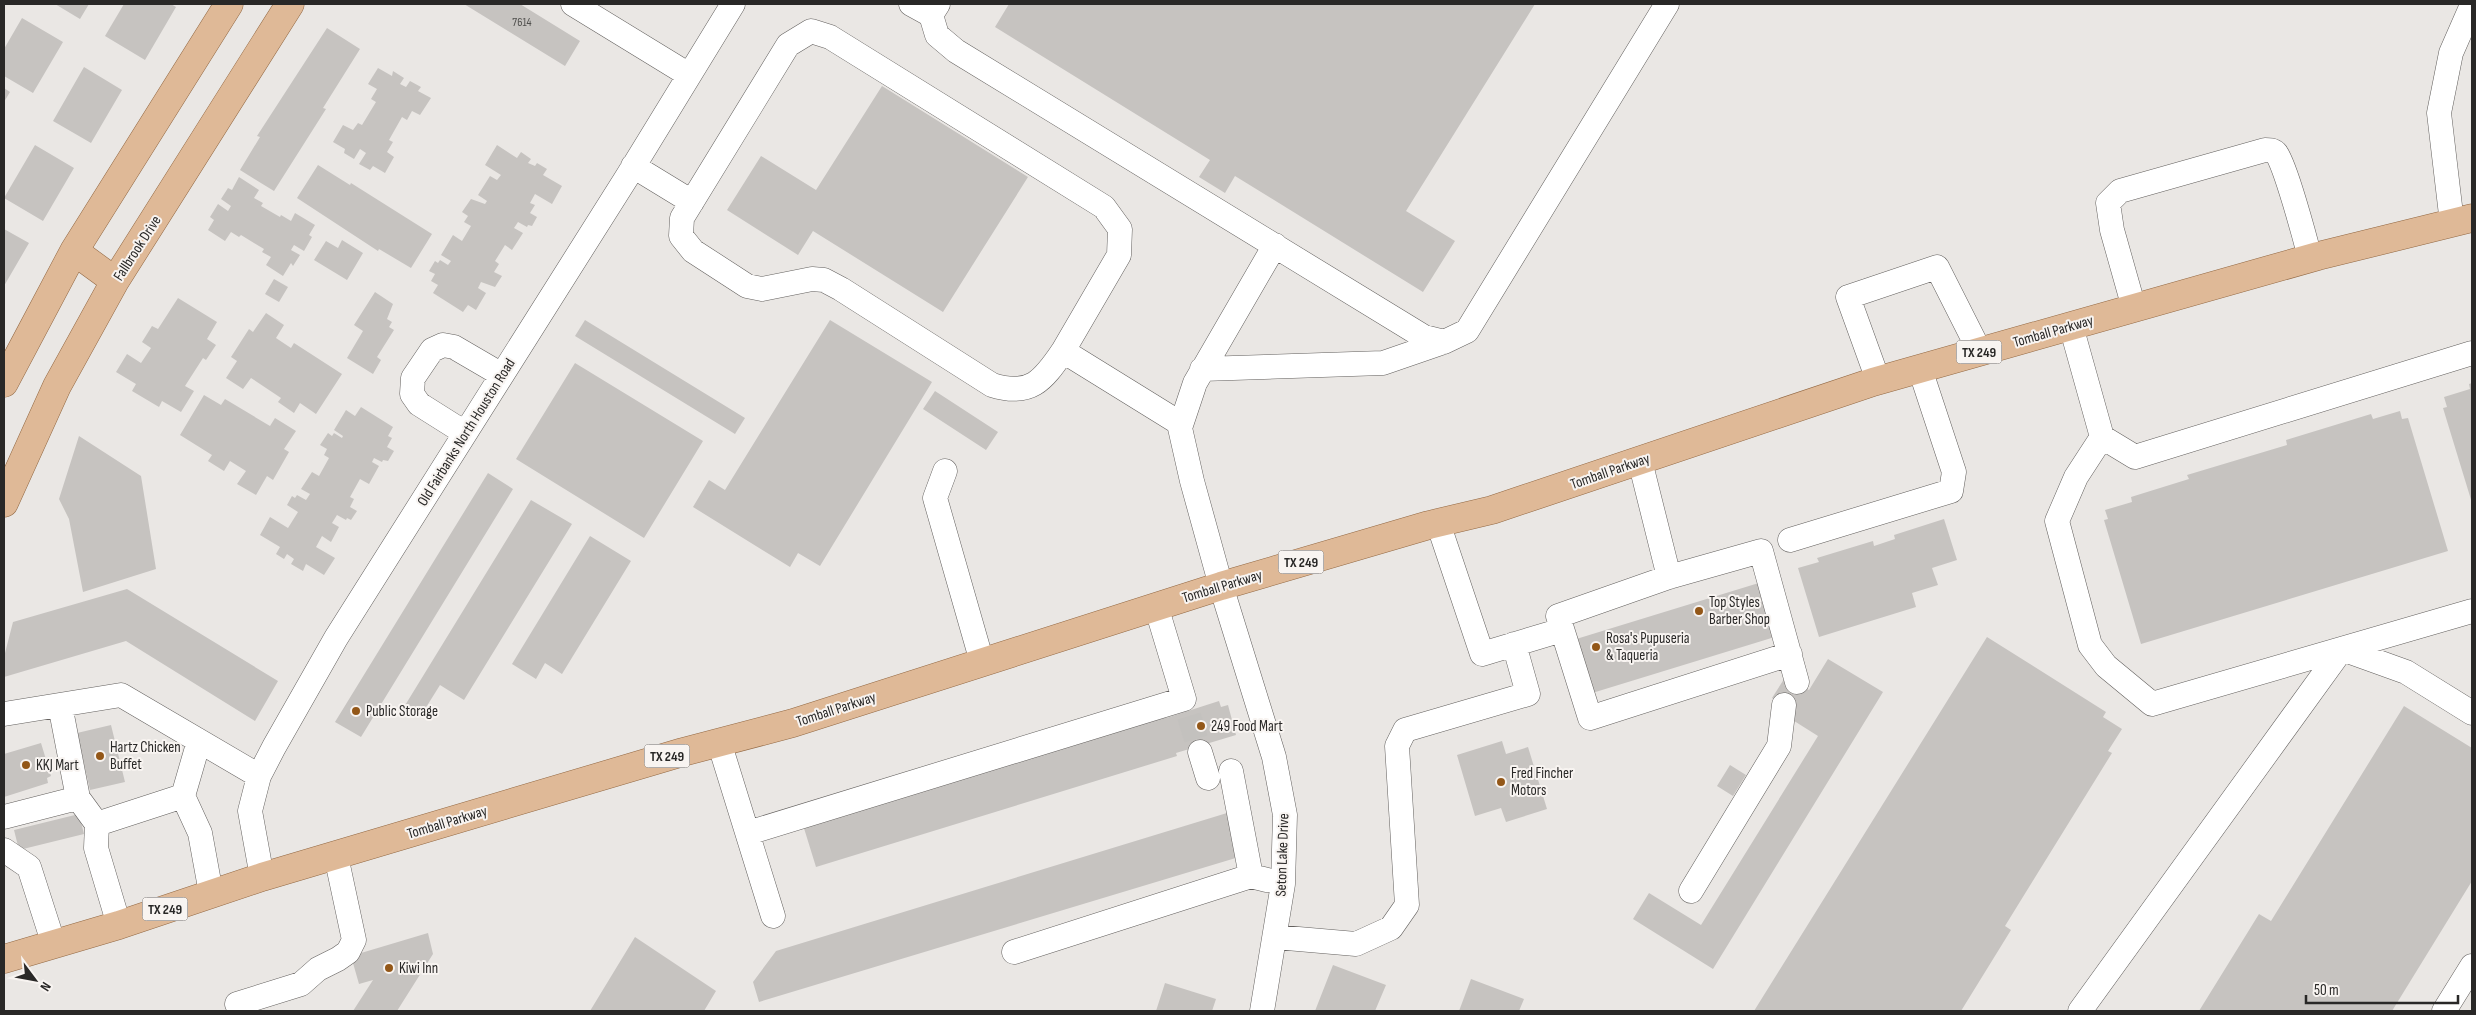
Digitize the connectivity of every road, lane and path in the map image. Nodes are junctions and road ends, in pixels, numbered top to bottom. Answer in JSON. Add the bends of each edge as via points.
{"nodes":[{"id":1,"x":229,"y":4,"type":"edge"},
{"id":2,"x":290,"y":4,"type":"edge"},
{"id":3,"x":573,"y":4,"type":"edge"},
{"id":4,"x":733,"y":4,"type":"edge"},
{"id":5,"x":1667,"y":4,"type":"edge"},
{"id":6,"x":2472,"y":5,"type":"edge"},
{"id":7,"x":927,"y":8,"type":"edge"},
{"id":8,"x":689,"y":75,"type":"junction"},
{"id":9,"x":633,"y":166,"type":"junction"},
{"id":10,"x":692,"y":202,"type":"junction"},
{"id":11,"x":2462,"y":220,"type":"edge"},
{"id":12,"x":1275,"y":245,"type":"junction"},
{"id":13,"x":74,"y":251,"type":"junction"},
{"id":14,"x":2310,"y":258,"type":"junction"},
{"id":15,"x":114,"y":282,"type":"junction"},
{"id":16,"x":2134,"y":308,"type":"junction"},
{"id":17,"x":2071,"y":326,"type":"junction"},
{"id":18,"x":1444,"y":342,"type":"junction"},
{"id":19,"x":1063,"y":351,"type":"junction"},
{"id":20,"x":1980,"y":352,"type":"junction"},
{"id":21,"x":2472,"y":353,"type":"edge"},
{"id":22,"x":1920,"y":369,"type":"junction"},
{"id":23,"x":1202,"y":370,"type":"junction"},
{"id":24,"x":502,"y":375,"type":"junction"},
{"id":25,"x":1878,"y":380,"type":"junction"},
{"id":26,"x":4,"y":383,"type":"edge"},
{"id":27,"x":1181,"y":424,"type":"junction"},
{"id":28,"x":465,"y":433,"type":"junction"},
{"id":29,"x":2102,"y":437,"type":"junction"},
{"id":30,"x":1640,"y":460,"type":"junction"},
{"id":31,"x":945,"y":471,"type":"dead end"},
{"id":32,"x":4,"y":503,"type":"edge"},
{"id":33,"x":1438,"y":523,"type":"junction"},
{"id":34,"x":1790,"y":540,"type":"dead end"},
{"id":35,"x":1669,"y":577,"type":"junction"},
{"id":36,"x":1221,"y":586,"type":"junction"},
{"id":37,"x":1156,"y":606,"type":"junction"},
{"id":38,"x":2472,"y":612,"type":"edge"},
{"id":39,"x":1562,"y":630,"type":"junction"},
{"id":40,"x":1514,"y":644,"type":"junction"},
{"id":41,"x":2342,"y":649,"type":"junction"},
{"id":42,"x":1790,"y":654,"type":"junction"},
{"id":43,"x":982,"y":662,"type":"junction"},
{"id":44,"x":1797,"y":682,"type":"dead end"},
{"id":45,"x":60,"y":705,"type":"junction"},
{"id":46,"x":1784,"y":705,"type":"dead end"},
{"id":47,"x":2472,"y":713,"type":"edge"},
{"id":48,"x":4,"y":714,"type":"edge"},
{"id":49,"x":199,"y":741,"type":"junction"},
{"id":50,"x":719,"y":742,"type":"junction"},
{"id":51,"x":1200,"y":752,"type":"tunnel mouth"},
{"id":52,"x":1231,"y":771,"type":"dead end"},
{"id":53,"x":259,"y":776,"type":"junction"},
{"id":54,"x":1208,"y":778,"type":"dead end"},
{"id":55,"x":183,"y":796,"type":"junction"},
{"id":56,"x":78,"y":798,"type":"junction"},
{"id":57,"x":4,"y":817,"type":"edge"},
{"id":58,"x":97,"y":824,"type":"junction"},
{"id":59,"x":748,"y":833,"type":"junction"},
{"id":60,"x":4,"y":850,"type":"edge"},
{"id":61,"x":336,"y":856,"type":"junction"},
{"id":62,"x":1252,"y":876,"type":"junction"},
{"id":63,"x":262,"y":877,"type":"junction"},
{"id":64,"x":1283,"y":884,"type":"junction"},
{"id":65,"x":1691,"y":892,"type":"dead end"},
{"id":66,"x":210,"y":893,"type":"junction"},
{"id":67,"x":773,"y":916,"type":"dead end"},
{"id":68,"x":119,"y":925,"type":"junction"},
{"id":69,"x":1275,"y":937,"type":"junction"},
{"id":70,"x":54,"y":944,"type":"junction"},
{"id":71,"x":1014,"y":952,"type":"dead end"},
{"id":72,"x":4,"y":960,"type":"edge"},
{"id":73,"x":2472,"y":966,"type":"edge"},
{"id":74,"x":237,"y":1004,"type":"dead end"},
{"id":75,"x":1262,"y":1011,"type":"edge"},
{"id":76,"x":2080,"y":1011,"type":"edge"},
{"id":77,"x":2444,"y":1011,"type":"edge"}],
"edges":[{"from":1,"to":13,"type":"main road"},
{"from":2,"to":15,"type":"main road","name":"Fallbrook Drive"},
{"from":3,"to":8,"type":"street"},
{"from":4,"to":8,"type":"street","name":"Old Fairbanks North Houston Road"},
{"from":5,"to":18,"type":"street","via":[[1467,331]]},
{"from":6,"to":11,"type":"street","via":[[2451,53],[2439,113]]},
{"from":7,"to":12,"type":"street","via":[[937,35],[956,51]]},
{"from":8,"to":9,"type":"street","name":"Old Fairbanks North Houston Road"},
{"from":9,"to":10,"type":"street"},
{"from":9,"to":24,"type":"street","name":"Old Fairbanks North Houston Road"},
{"from":10,"to":19,"type":"street","via":[[682,218],[681,236],[693,251],[747,286],[762,289],[812,279],[824,280],[992,385],[1009,390],[1030,387],[1046,376]]},
{"from":10,"to":19,"type":"street","via":[[788,45],[811,31],[830,37],[1104,207],[1120,229],[1119,255]]},
{"from":11,"to":14,"type":"main road","name":"Tomball Parkway","number":"TX 249"},
{"from":12,"to":18,"type":"street","via":[[1424,337]]},
{"from":12,"to":23,"type":"street"},
{"from":13,"to":15,"type":"main road"},
{"from":13,"to":26,"type":"main road"},
{"from":14,"to":16,"type":"main road","name":"Tomball Parkway","number":"TX 249"},
{"from":14,"to":16,"type":"street","via":[[2286,176],[2274,151],[2265,150],[2120,191],[2108,204]]},
{"from":15,"to":32,"type":"main road","name":"Fallbrook Drive","via":[[57,386]]},
{"from":16,"to":17,"type":"main road","name":"Tomball Parkway","number":"TX 249"},
{"from":17,"to":20,"type":"main road","name":"Tomball Parkway","number":"TX 249"},
{"from":17,"to":29,"type":"street"},
{"from":18,"to":23,"type":"street","via":[[1383,363]]},
{"from":19,"to":27,"type":"street"},
{"from":20,"to":22,"type":"main road","name":"Tomball Parkway","number":"TX 249"},
{"from":20,"to":25,"type":"street","via":[[1937,267],[1848,297]]},
{"from":21,"to":29,"type":"street","via":[[2135,457]]},
{"from":22,"to":25,"type":"main road","name":"Tomball Parkway","number":"TX 249"},
{"from":22,"to":34,"type":"street","via":[[1954,472],[1951,491]]},
{"from":23,"to":27,"type":"street"},
{"from":24,"to":28,"type":"street","name":"Old Fairbanks North Houston Road"},
{"from":24,"to":28,"type":"street","via":[[454,347],[443,345],[432,350],[413,378],[412,394],[419,404]]},
{"from":25,"to":30,"type":"main road","name":"Tomball Parkway","number":"TX 249"},
{"from":27,"to":36,"type":"street","name":"Seton Lake Drive","via":[[1192,481]]},
{"from":28,"to":53,"type":"street","name":"Old Fairbanks North Houston Road","via":[[336,638]]},
{"from":29,"to":41,"type":"street","via":[[2076,477],[2057,521],[2090,645],[2106,666],[2152,704]]},
{"from":30,"to":33,"type":"main road","name":"Tomball Parkway","number":"TX 249","via":[[1492,510]]},
{"from":30,"to":35,"type":"street"},
{"from":31,"to":43,"type":"street","via":[[935,498]]},
{"from":33,"to":36,"type":"main road","name":"Tomball Parkway","number":"TX 249"},
{"from":33,"to":40,"type":"street","via":[[1482,654]]},
{"from":35,"to":39,"type":"street","via":[[1558,616]]},
{"from":35,"to":42,"type":"street","via":[[1761,551]]},
{"from":36,"to":37,"type":"main road","name":"Tomball Parkway","number":"TX 249"},
{"from":36,"to":64,"type":"street","name":"Seton Lake Drive","via":[[1274,757],[1285,815]]},
{"from":37,"to":43,"type":"main road","name":"Tomball Parkway","number":"TX 249"},
{"from":37,"to":59,"type":"street","via":[[1187,708]]},
{"from":38,"to":41,"type":"street"},
{"from":39,"to":40,"type":"street"},
{"from":39,"to":42,"type":"street","via":[[1590,718]]},
{"from":40,"to":69,"type":"street","via":[[1528,694],[1405,730],[1397,746],[1407,905],[1391,928],[1356,944]]},
{"from":41,"to":47,"type":"street","via":[[2406,672]]},
{"from":41,"to":76,"type":"street"},
{"from":42,"to":44,"type":"street"},
{"from":43,"to":50,"type":"main road","name":"Tomball Parkway","number":"TX 249"},
{"from":45,"to":48,"type":"street"},
{"from":45,"to":49,"type":"street","via":[[121,695]]},
{"from":45,"to":56,"type":"street"},
{"from":46,"to":65,"type":"street","via":[[1779,746]]},
{"from":49,"to":53,"type":"street"},
{"from":49,"to":55,"type":"street"},
{"from":50,"to":59,"type":"street"},
{"from":50,"to":61,"type":"main road","name":"Tomball Parkway","number":"TX 249"},
{"from":51,"to":54,"type":"street"},
{"from":52,"to":62,"type":"street"},
{"from":53,"to":63,"type":"street","name":"Old Fairbanks North Houston Road","via":[[250,811]]},
{"from":55,"to":58,"type":"street"},
{"from":55,"to":66,"type":"street","via":[[200,834]]},
{"from":56,"to":57,"type":"street"},
{"from":56,"to":58,"type":"street"},
{"from":58,"to":68,"type":"street","via":[[96,848]]},
{"from":59,"to":67,"type":"street"},
{"from":60,"to":70,"type":"street","via":[[29,867]]},
{"from":61,"to":63,"type":"main road","name":"Tomball Parkway","number":"TX 249"},
{"from":61,"to":74,"type":"street","via":[[354,940],[352,945],[338,959],[318,969],[301,984]]},
{"from":62,"to":64,"type":"street"},
{"from":62,"to":71,"type":"street"},
{"from":63,"to":66,"type":"main road","name":"Tomball Parkway","number":"TX 249"},
{"from":64,"to":69,"type":"street","name":"Seton Lake Drive"},
{"from":66,"to":68,"type":"main road","name":"Tomball Parkway","number":"TX 249"},
{"from":68,"to":70,"type":"main road","name":"Tomball Parkway","number":"TX 249"},
{"from":69,"to":75,"type":"street","name":"Seton Lake Drive"},
{"from":70,"to":72,"type":"main road","name":"Tomball Parkway","number":"TX 249"},
{"from":73,"to":77,"type":"street"}]}
